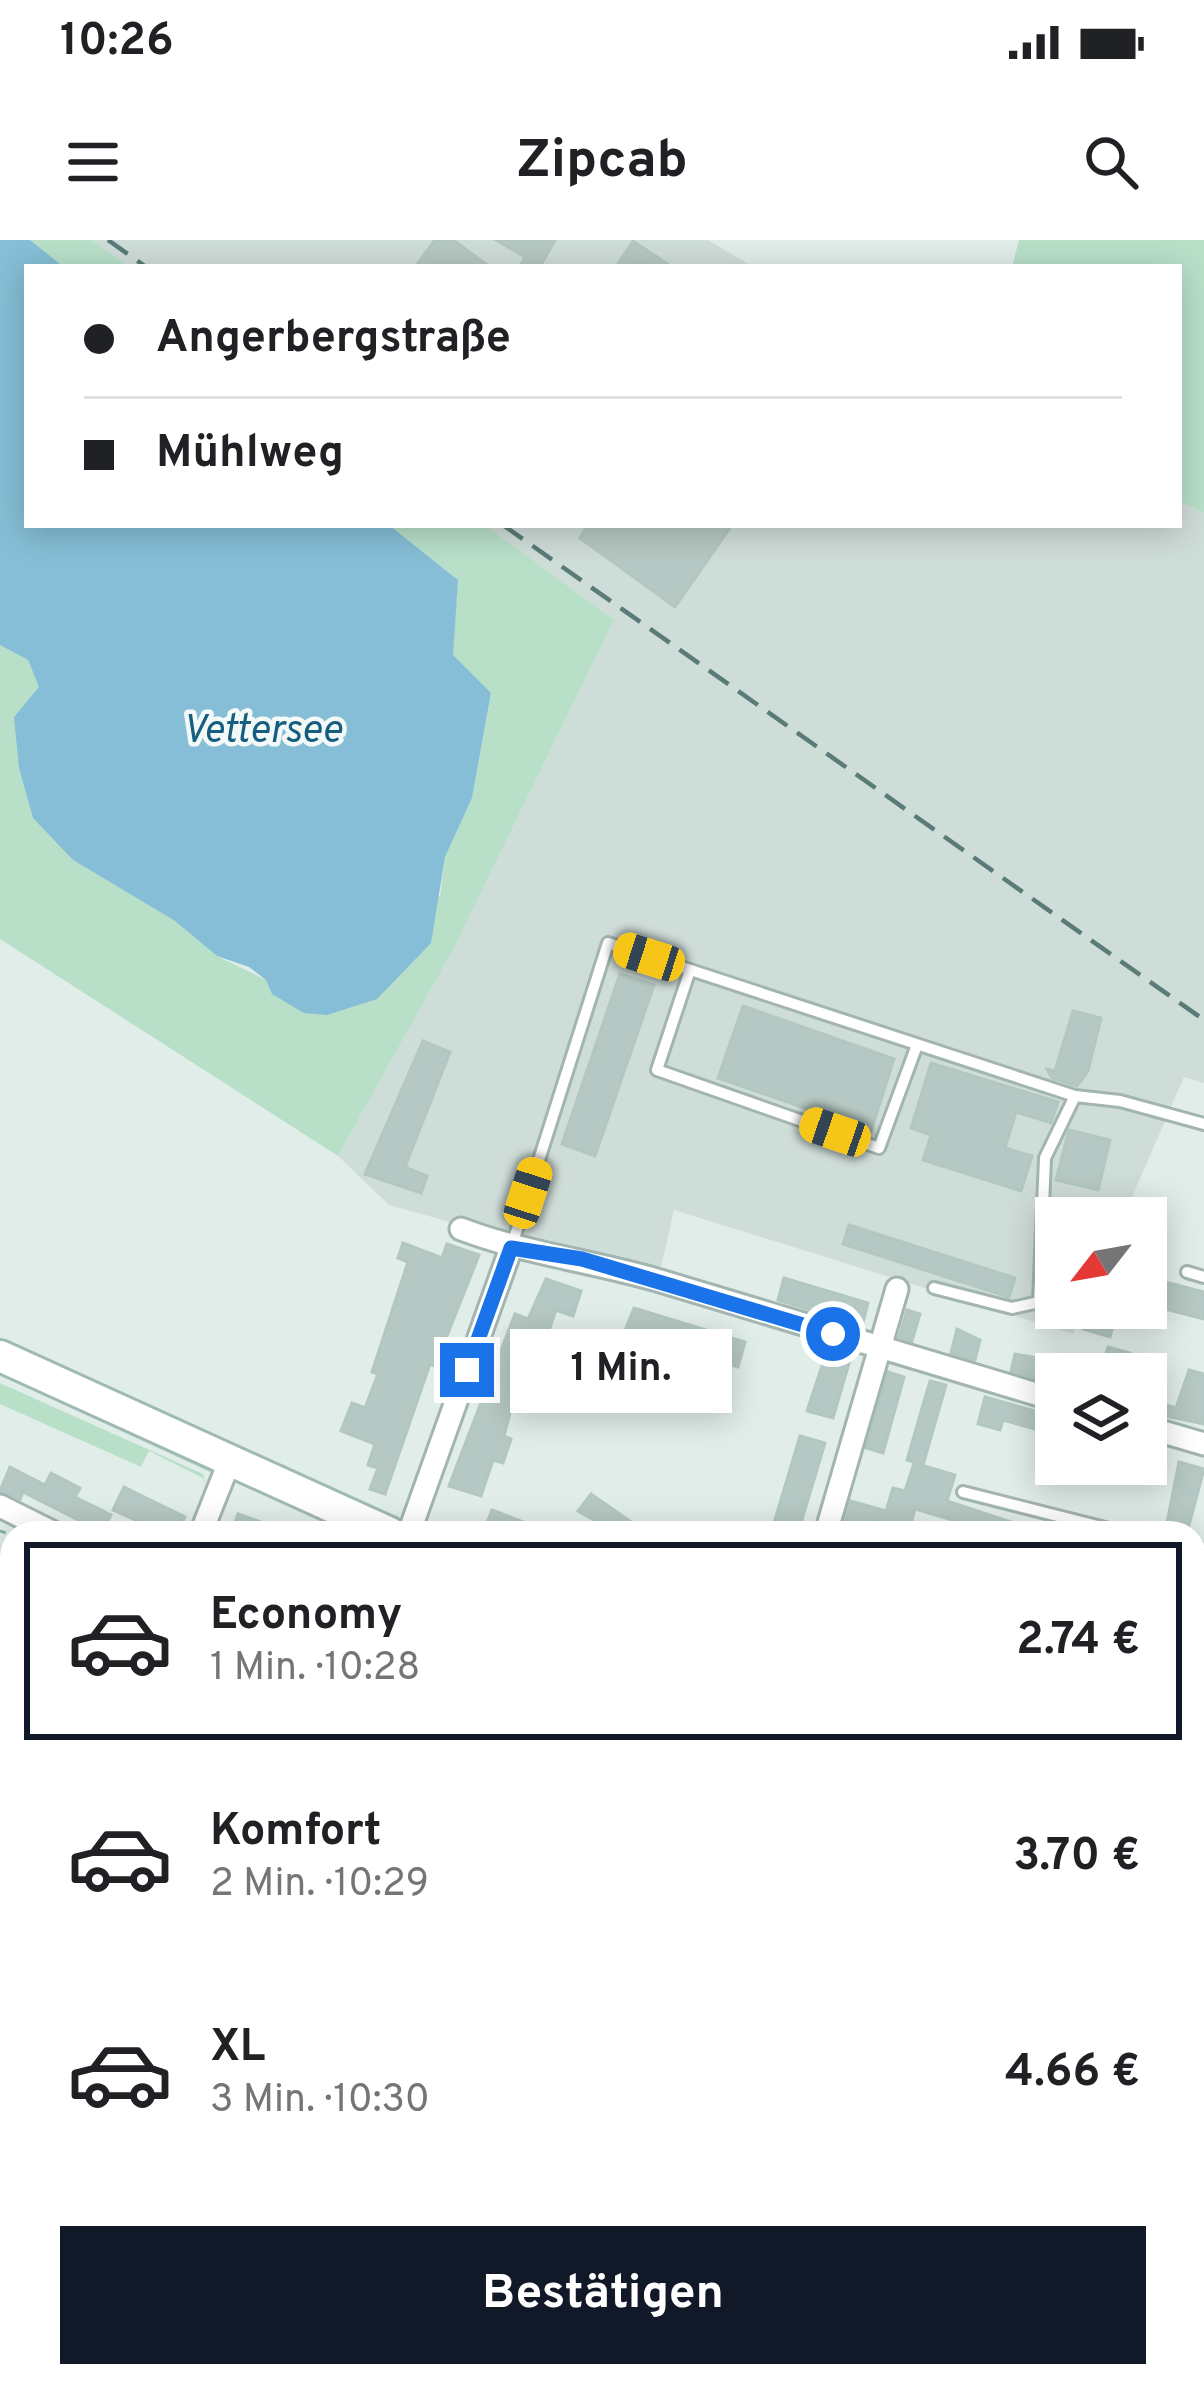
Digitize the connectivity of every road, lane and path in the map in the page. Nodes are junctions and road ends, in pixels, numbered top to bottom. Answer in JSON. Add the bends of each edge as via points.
{"nodes":[{"id":1,"x":690,"y":970,"type":"junction"},
{"id":2,"x":917,"y":1045,"type":"junction"},
{"id":3,"x":1075,"y":1096,"type":"junction"},
{"id":4,"x":1204,"y":1124,"type":"edge"},
{"id":5,"x":461,"y":1228,"type":"dead end"},
{"id":6,"x":511,"y":1248,"type":"junction"},
{"id":7,"x":1187,"y":1272,"type":"dead end"},
{"id":8,"x":1204,"y":1277,"type":"edge"},
{"id":9,"x":934,"y":1288,"type":"dead end"},
{"id":10,"x":897,"y":1289,"type":"dead end"},
{"id":11,"x":877,"y":1348,"type":"junction"},
{"id":12,"x":0,"y":1356,"type":"edge"},
{"id":13,"x":1035,"y":1394,"type":"edge"},
{"id":14,"x":1167,"y":1433,"type":"edge"},
{"id":15,"x":1204,"y":1444,"type":"edge"},
{"id":16,"x":230,"y":1460,"type":"junction"},
{"id":17,"x":963,"y":1492,"type":"dead end"},
{"id":18,"x":0,"y":1506,"type":"edge"},
{"id":19,"x":30,"y":1521,"type":"edge"},
{"id":20,"x":206,"y":1521,"type":"edge"},
{"id":21,"x":364,"y":1521,"type":"edge"},
{"id":22,"x":413,"y":1521,"type":"edge"},
{"id":23,"x":829,"y":1521,"type":"edge"},
{"id":24,"x":1078,"y":1521,"type":"edge"}],
"edges":[{"from":1,"to":2,"type":"lane"},
{"from":1,"to":2,"type":"lane","via":[[657,1070],[879,1148]]},
{"from":1,"to":6,"type":"lane","via":[[608,944]]},
{"from":2,"to":3,"type":"lane"},
{"from":3,"to":4,"type":"lane"},
{"from":3,"to":9,"type":"lane","via":[[1045,1158],[1039,1302],[1012,1308]]},
{"from":5,"to":6,"type":"street"},
{"from":6,"to":11,"type":"street","via":[[582,1259]]},
{"from":6,"to":22,"type":"street"},
{"from":7,"to":8,"type":"lane"},
{"from":10,"to":11,"type":"street"},
{"from":11,"to":13,"type":"street"},
{"from":11,"to":23,"type":"street"},
{"from":12,"to":16,"type":"street"},
{"from":14,"to":15,"type":"street"},
{"from":16,"to":20,"type":"street"},
{"from":16,"to":21,"type":"street"},
{"from":17,"to":24,"type":"lane"},
{"from":18,"to":19,"type":"street"}]}
